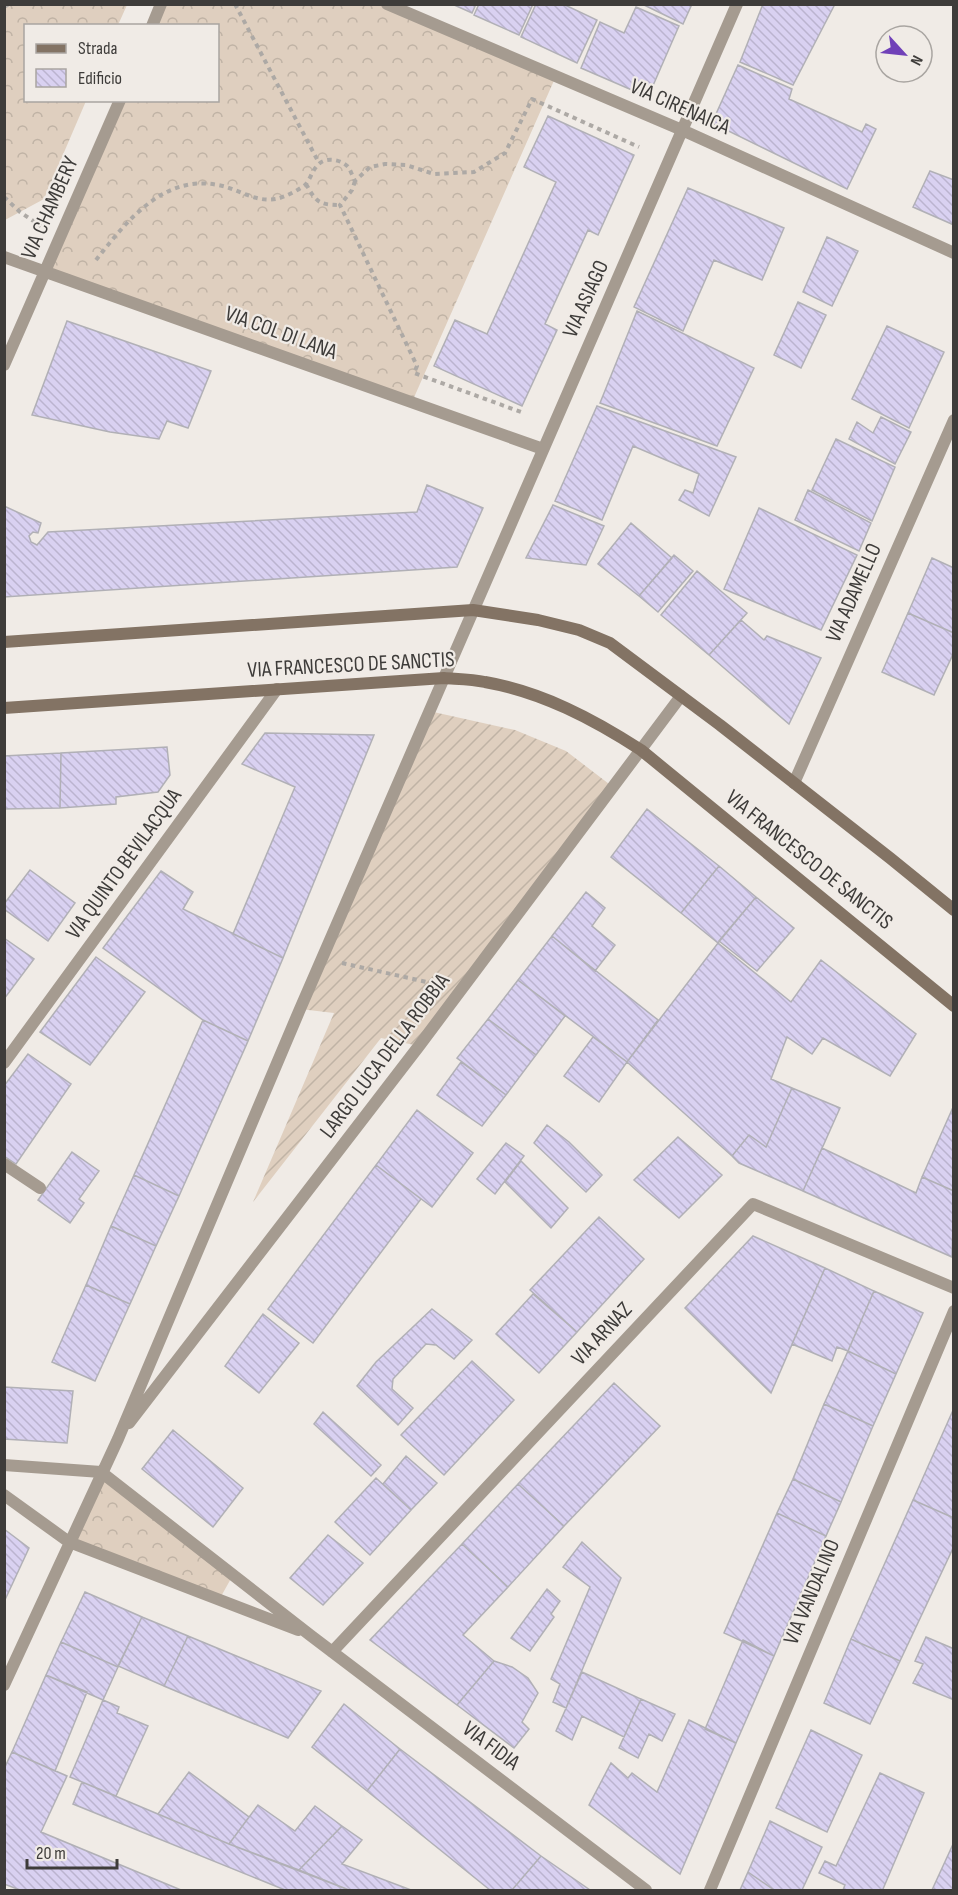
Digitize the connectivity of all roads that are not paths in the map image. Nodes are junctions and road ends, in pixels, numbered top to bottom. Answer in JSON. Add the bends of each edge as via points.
{"nodes":[{"id":1,"x":161,"y":4,"type":"edge"},
{"id":2,"x":387,"y":4,"type":"edge"},
{"id":3,"x":737,"y":4,"type":"edge"},
{"id":4,"x":153,"y":24,"type":"edge"},
{"id":5,"x":119,"y":102,"type":"edge"},
{"id":6,"x":682,"y":130,"type":"junction"},
{"id":7,"x":954,"y":253,"type":"edge"},
{"id":8,"x":4,"y":257,"type":"edge"},
{"id":9,"x":45,"y":271,"type":"junction"},
{"id":10,"x":4,"y":365,"type":"edge"},
{"id":11,"x":954,"y":420,"type":"edge"},
{"id":12,"x":543,"y":449,"type":"junction"},
{"id":13,"x":473,"y":610,"type":"junction"},
{"id":14,"x":4,"y":642,"type":"edge"},
{"id":15,"x":444,"y":678,"type":"junction"},
{"id":16,"x":277,"y":689,"type":"junction"},
{"id":17,"x":681,"y":696,"type":"junction"},
{"id":18,"x":4,"y":708,"type":"edge"},
{"id":19,"x":641,"y":750,"type":"junction"},
{"id":20,"x":794,"y":783,"type":"junction"},
{"id":21,"x":954,"y":910,"type":"edge"},
{"id":22,"x":954,"y":1006,"type":"edge"},
{"id":23,"x":4,"y":1064,"type":"edge"},
{"id":24,"x":4,"y":1164,"type":"edge"},
{"id":25,"x":40,"y":1188,"type":"dead end"},
{"id":26,"x":954,"y":1288,"type":"edge"},
{"id":27,"x":954,"y":1311,"type":"edge"},
{"id":28,"x":118,"y":1438,"type":"junction"},
{"id":29,"x":4,"y":1465,"type":"edge"},
{"id":30,"x":101,"y":1472,"type":"junction"},
{"id":31,"x":4,"y":1495,"type":"edge"},
{"id":32,"x":69,"y":1542,"type":"junction"},
{"id":33,"x":310,"y":1635,"type":"junction"},
{"id":34,"x":333,"y":1652,"type":"junction"},
{"id":35,"x":4,"y":1685,"type":"edge"},
{"id":36,"x":646,"y":1890,"type":"edge"},
{"id":37,"x":710,"y":1890,"type":"edge"}],
"edges":[{"from":1,"to":4,"type":"street"},
{"from":2,"to":6,"type":"street","name":"VIA CIRENAICA"},
{"from":3,"to":6,"type":"street","name":"VIA ASIAGO"},
{"from":5,"to":9,"type":"street","name":"VIA CHAMBERY"},
{"from":6,"to":7,"type":"street","name":"VIA CIRENAICA"},
{"from":6,"to":12,"type":"street","name":"VIA ASIAGO"},
{"from":8,"to":9,"type":"street","name":"VIA COL DI LANA"},
{"from":9,"to":10,"type":"street","name":"VIA CHAMBERY"},
{"from":9,"to":12,"type":"street","name":"VIA COL DI LANA"},
{"from":11,"to":20,"type":"street","name":"VIA ADAMELLO"},
{"from":12,"to":13,"type":"street","name":"VIA ASIAGO"},
{"from":13,"to":14,"type":"main road","name":"VIA FRANCESCO DE SANCTIS"},
{"from":13,"to":15,"type":"street","name":"LARGO LUCA DELLA ROBBIA"},
{"from":13,"to":17,"type":"main road","name":"VIA FRANCESCO DE SANCTIS","via":[[579,630],[610,643]]},
{"from":15,"to":16,"type":"main road","name":"VIA FRANCESCO DE SANCTIS"},
{"from":15,"to":19,"type":"main road","name":"VIA FRANCESCO DE SANCTIS","via":[[485,682],[556,703]]},
{"from":15,"to":28,"type":"street","name":"LARGO LUCA DELLA ROBBIA"},
{"from":16,"to":18,"type":"main road","name":"VIA FRANCESCO DE SANCTIS"},
{"from":16,"to":23,"type":"street","name":"VIA QUINTO BEVILACQUA"},
{"from":17,"to":19,"type":"street","name":"LARGO LUCA DELLA ROBBIA"},
{"from":17,"to":20,"type":"main road","name":"VIA FRANCESCO DE SANCTIS"},
{"from":19,"to":22,"type":"main road","name":"VIA FRANCESCO DE SANCTIS"},
{"from":19,"to":28,"type":"street","name":"LARGO LUCA DELLA ROBBIA"},
{"from":20,"to":21,"type":"main road","name":"VIA FRANCESCO DE SANCTIS"},
{"from":24,"to":25,"type":"street"},
{"from":26,"to":34,"type":"street","name":"VIA ARNAZ","via":[[753,1204]]},
{"from":27,"to":37,"type":"street","name":"VIA VANDALINO"},
{"from":28,"to":30,"type":"street","name":"LARGO LUCA DELLA ROBBIA"},
{"from":29,"to":30,"type":"street"},
{"from":30,"to":32,"type":"street","name":"LARGO LUCA DELLA ROBBIA"},
{"from":30,"to":33,"type":"street","name":"VIA FIDIA"},
{"from":31,"to":32,"type":"street"},
{"from":32,"to":33,"type":"street","name":"VIA FIDIA"},
{"from":32,"to":35,"type":"street","name":"LARGO LUCA DELLA ROBBIA"},
{"from":33,"to":34,"type":"street","name":"VIA FIDIA"},
{"from":34,"to":36,"type":"street","name":"VIA FIDIA"}]}
